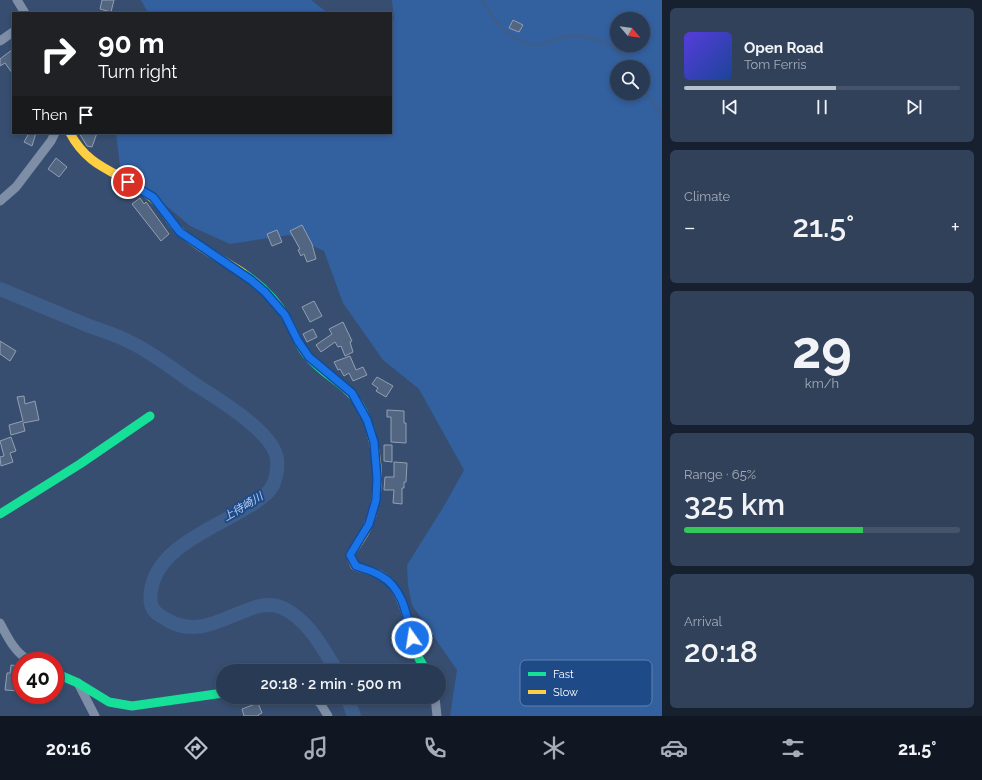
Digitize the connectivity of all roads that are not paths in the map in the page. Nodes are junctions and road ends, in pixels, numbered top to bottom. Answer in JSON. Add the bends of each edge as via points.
{"nodes":[{"id":1,"x":17,"y":0,"type":"edge"},
{"id":2,"x":24,"y":12,"type":"edge"},
{"id":3,"x":12,"y":33,"type":"edge"},
{"id":4,"x":0,"y":41,"type":"edge"},
{"id":5,"x":54,"y":134,"type":"edge"},
{"id":6,"x":71,"y":134,"type":"edge"},
{"id":7,"x":0,"y":201,"type":"edge"},
{"id":8,"x":150,"y":416,"type":"dead end"},
{"id":9,"x":0,"y":514,"type":"edge"},
{"id":10,"x":0,"y":624,"type":"edge"},
{"id":11,"x":19,"y":652,"type":"edge"},
{"id":12,"x":422,"y":664,"type":"edge"},
{"id":13,"x":64,"y":677,"type":"edge"},
{"id":14,"x":78,"y":683,"type":"junction"},
{"id":15,"x":216,"y":694,"type":"edge"},
{"id":16,"x":321,"y":704,"type":"edge"},
{"id":17,"x":436,"y":704,"type":"edge"},
{"id":18,"x":95,"y":716,"type":"edge"},
{"id":19,"x":328,"y":716,"type":"edge"},
{"id":20,"x":437,"y":716,"type":"edge"}],
"edges":[{"from":1,"to":2,"type":"street"},
{"from":3,"to":4,"type":"street"},
{"from":5,"to":7,"type":"street","via":[[16,187]]},
{"from":6,"to":12,"type":"street","via":[[80,151],[90,160],[153,197],[180,232],[265,292],[285,315],[309,357],[352,393],[367,420],[374,442],[377,478],[376,500],[369,524],[350,555],[356,566],[382,576],[394,587],[405,607],[416,653]]},
{"from":8,"to":9,"type":"street"},
{"from":10,"to":11,"type":"street"},
{"from":13,"to":14,"type":"street"},
{"from":14,"to":15,"type":"street","via":[[109,702],[132,706]]},
{"from":14,"to":18,"type":"street"},
{"from":16,"to":19,"type":"street"},
{"from":17,"to":20,"type":"street"}]}
